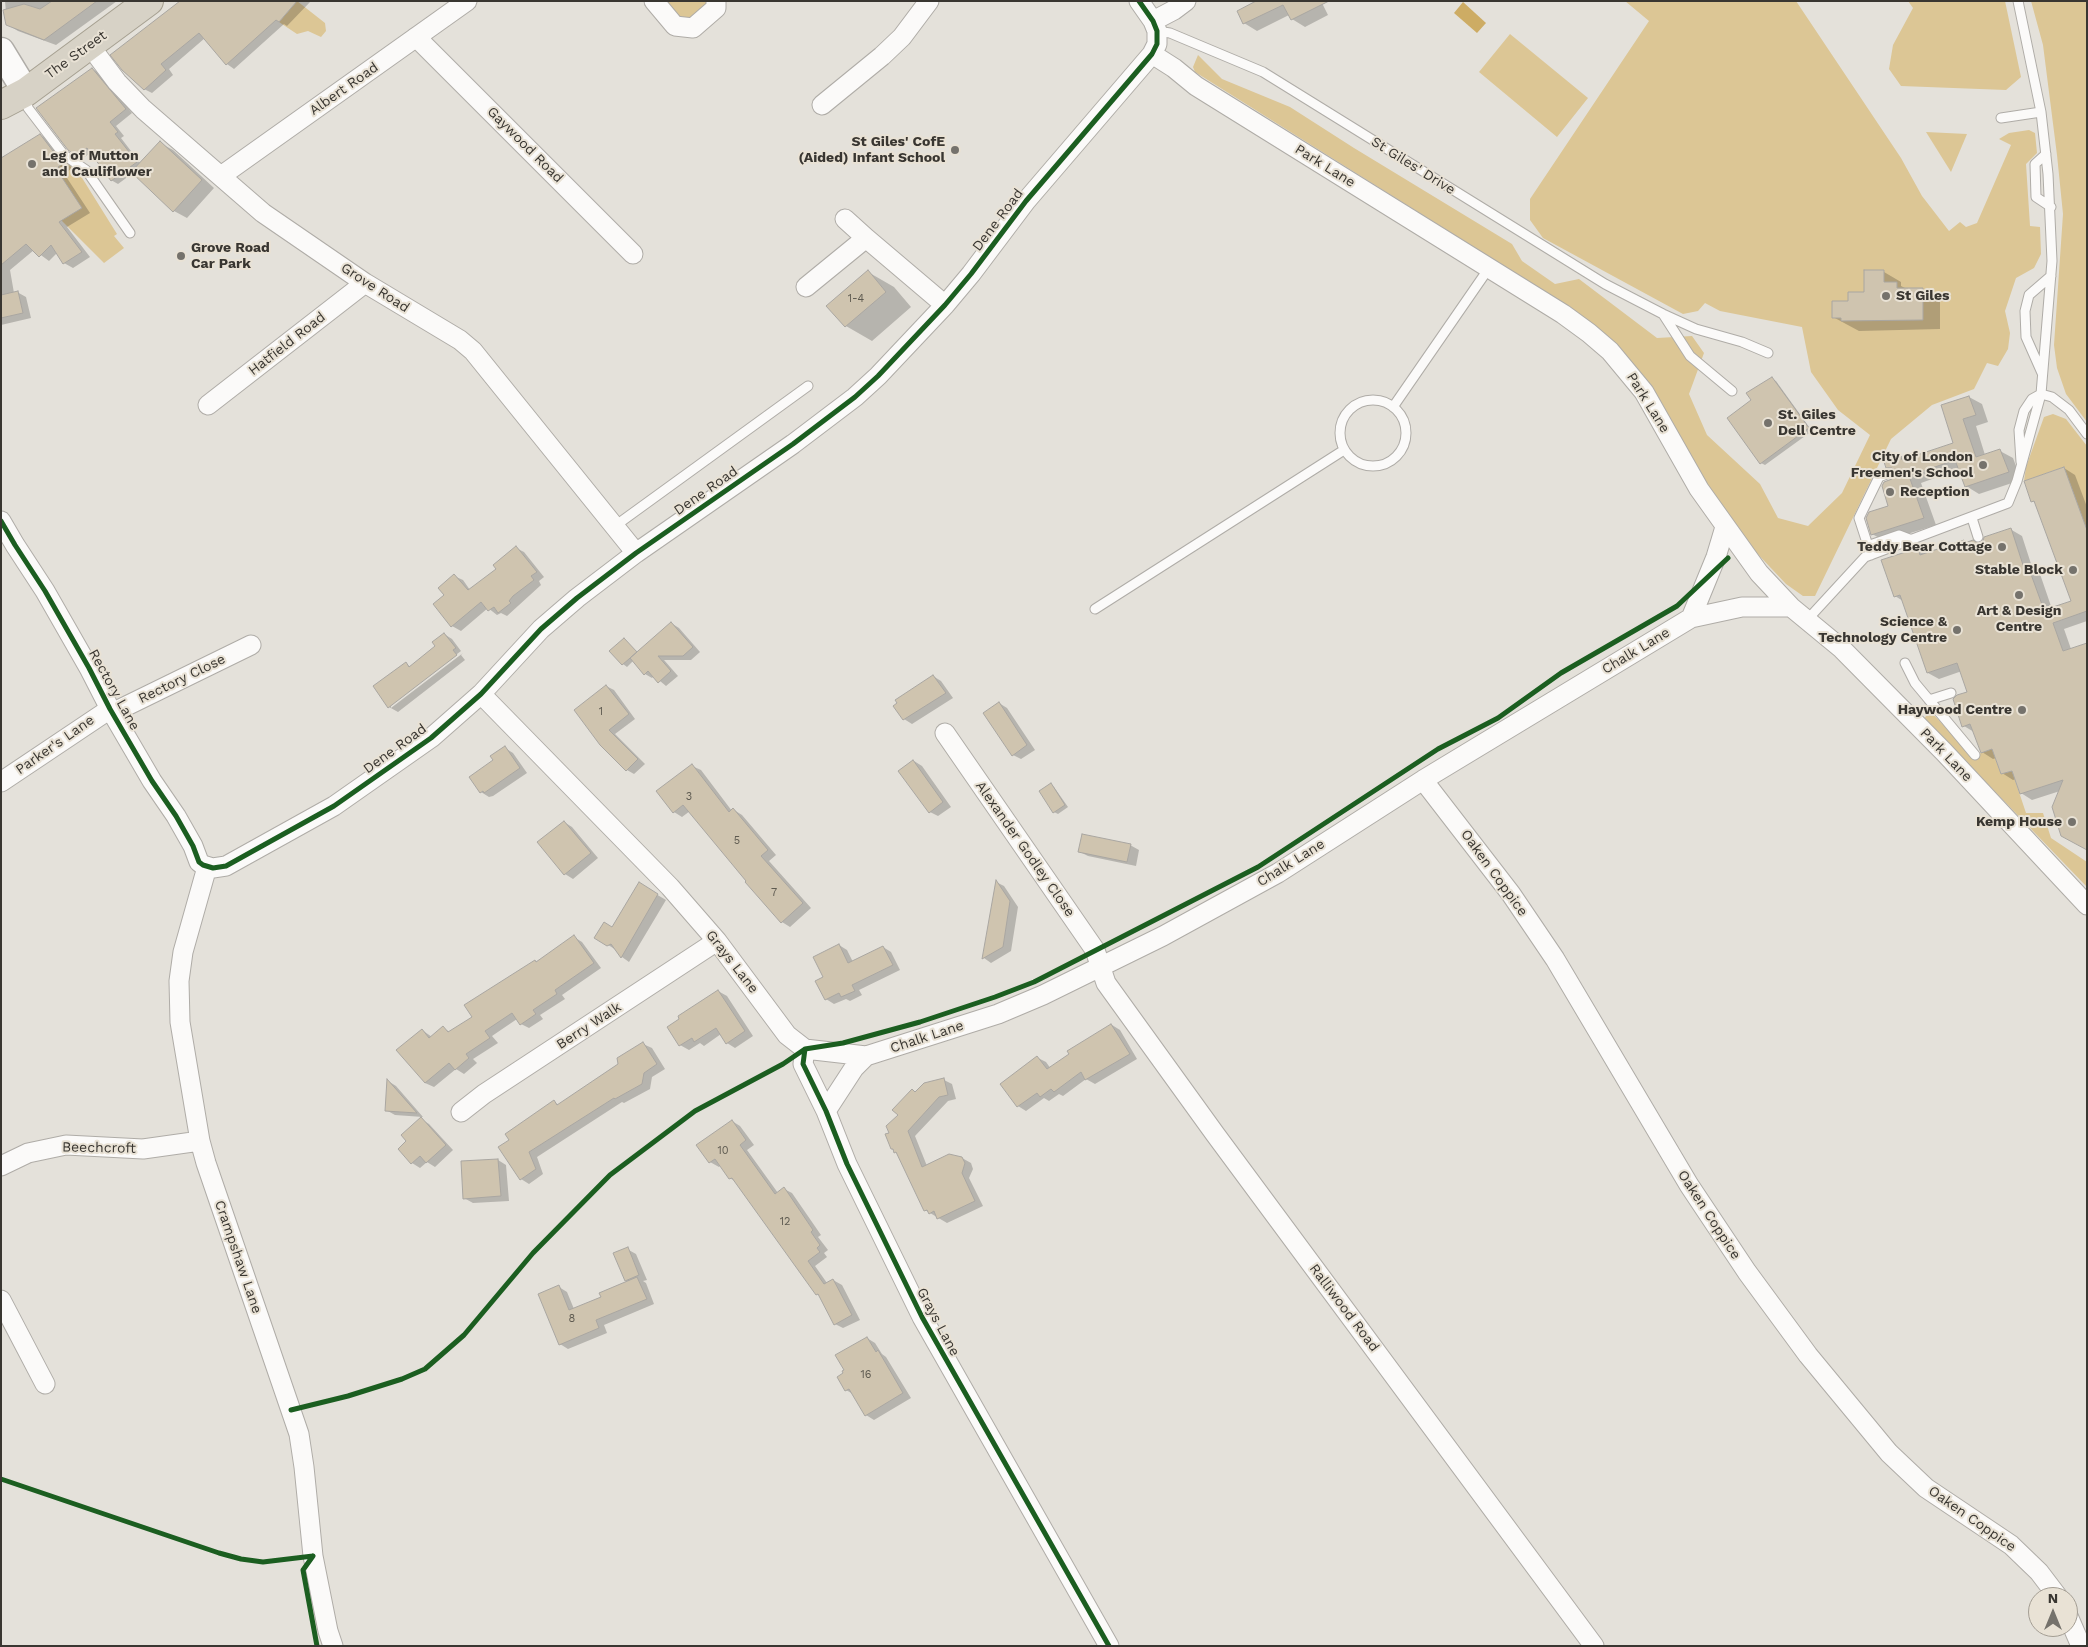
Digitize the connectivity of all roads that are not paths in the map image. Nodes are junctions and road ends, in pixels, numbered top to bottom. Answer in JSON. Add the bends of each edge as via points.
{"nodes":[{"id":1,"x":149,"y":1,"type":"edge"},
{"id":2,"x":467,"y":1,"type":"edge"},
{"id":3,"x":654,"y":1,"type":"edge"},
{"id":4,"x":716,"y":1,"type":"edge"},
{"id":5,"x":929,"y":1,"type":"edge"},
{"id":6,"x":1139,"y":1,"type":"edge"},
{"id":7,"x":1186,"y":1,"type":"edge"},
{"id":8,"x":2018,"y":1,"type":"edge"},
{"id":9,"x":1155,"y":26,"type":"junction"},
{"id":10,"x":416,"y":38,"type":"junction"},
{"id":11,"x":90,"y":46,"type":"junction"},
{"id":12,"x":1,"y":51,"type":"edge"},
{"id":13,"x":1152,"y":54,"type":"junction"},
{"id":14,"x":26,"y":92,"type":"junction"},
{"id":15,"x":1,"y":105,"type":"edge"},
{"id":16,"x":822,"y":105,"type":"dead end"},
{"id":17,"x":2041,"y":112,"type":"junction"},
{"id":18,"x":2001,"y":118,"type":"dead end"},
{"id":19,"x":2046,"y":154,"type":"junction"},
{"id":20,"x":221,"y":176,"type":"junction"},
{"id":21,"x":2050,"y":207,"type":"junction"},
{"id":22,"x":845,"y":219,"type":"dead end"},
{"id":23,"x":130,"y":233,"type":"dead end"},
{"id":24,"x":866,"y":238,"type":"junction"},
{"id":25,"x":633,"y":254,"type":"dead end"},
{"id":26,"x":1490,"y":268,"type":"junction"},
{"id":27,"x":2051,"y":276,"type":"junction"},
{"id":28,"x":365,"y":283,"type":"junction"},
{"id":29,"x":806,"y":287,"type":"dead end"},
{"id":30,"x":945,"y":305,"type":"junction"},
{"id":31,"x":1663,"y":314,"type":"junction"},
{"id":32,"x":1768,"y":353,"type":"dead end"},
{"id":33,"x":2043,"y":376,"type":"junction"},
{"id":34,"x":808,"y":386,"type":"dead end"},
{"id":35,"x":1732,"y":391,"type":"dead end"},
{"id":36,"x":2041,"y":394,"type":"junction"},
{"id":37,"x":208,"y":405,"type":"dead end"},
{"id":38,"x":1393,"y":406,"type":"junction"},
{"id":39,"x":2087,"y":434,"type":"edge"},
{"id":40,"x":1344,"y":450,"type":"junction"},
{"id":41,"x":1889,"y":473,"type":"dead end"},
{"id":42,"x":1972,"y":518,"type":"junction"},
{"id":43,"x":1,"y":521,"type":"edge"},
{"id":44,"x":615,"y":526,"type":"junction"},
{"id":45,"x":1725,"y":527,"type":"junction"},
{"id":46,"x":1978,"y":537,"type":"dead end"},
{"id":47,"x":636,"y":553,"type":"junction"},
{"id":48,"x":1868,"y":553,"type":"junction"},
{"id":49,"x":1791,"y":606,"type":"junction"},
{"id":50,"x":1095,"y":609,"type":"dead end"},
{"id":51,"x":1691,"y":618,"type":"junction"},
{"id":52,"x":1807,"y":620,"type":"junction"},
{"id":53,"x":251,"y":645,"type":"dead end"},
{"id":54,"x":1905,"y":663,"type":"dead end"},
{"id":55,"x":1951,"y":693,"type":"dead end"},
{"id":56,"x":481,"y":694,"type":"junction"},
{"id":57,"x":1929,"y":700,"type":"junction"},
{"id":58,"x":111,"y":711,"type":"junction"},
{"id":59,"x":945,"y":733,"type":"dead end"},
{"id":60,"x":1975,"y":755,"type":"dead end"},
{"id":61,"x":1423,"y":780,"type":"junction"},
{"id":62,"x":1,"y":782,"type":"edge"},
{"id":63,"x":207,"y":867,"type":"junction"},
{"id":64,"x":2087,"y":905,"type":"edge"},
{"id":65,"x":717,"y":941,"type":"junction"},
{"id":66,"x":1099,"y":966,"type":"junction"},
{"id":67,"x":805,"y":1049,"type":"junction"},
{"id":68,"x":866,"y":1056,"type":"junction"},
{"id":69,"x":826,"y":1111,"type":"junction"},
{"id":70,"x":461,"y":1112,"type":"dead end"},
{"id":71,"x":200,"y":1141,"type":"junction"},
{"id":72,"x":1,"y":1166,"type":"edge"},
{"id":73,"x":1,"y":1300,"type":"edge"},
{"id":74,"x":45,"y":1384,"type":"dead end"},
{"id":75,"x":2050,"y":1587,"type":"edge"},
{"id":76,"x":333,"y":1646,"type":"edge"},
{"id":77,"x":1109,"y":1646,"type":"edge"},
{"id":78,"x":1594,"y":1646,"type":"edge"}],
"edges":[{"from":1,"to":11,"type":"highway","name":"The Street"},
{"from":2,"to":10,"type":"street","name":"Albert Road"},
{"from":3,"to":4,"type":"street","via":[[675,26],[693,28],[716,8]]},
{"from":5,"to":16,"type":"street","via":[[902,37]]},
{"from":6,"to":9,"type":"street"},
{"from":7,"to":9,"type":"street"},
{"from":8,"to":17,"type":"lane"},
{"from":9,"to":13,"type":"street","via":[[1157,44]]},
{"from":9,"to":31,"type":"lane","name":"St Giles' Drive","via":[[1263,72],[1605,284]]},
{"from":10,"to":20,"type":"street","name":"Albert Road"},
{"from":10,"to":25,"type":"street","name":"Gaywood Road"},
{"from":11,"to":14,"type":"highway","name":"The Street"},
{"from":11,"to":20,"type":"street","name":"Grove Road","via":[[143,109]]},
{"from":12,"to":14,"type":"street"},
{"from":13,"to":26,"type":"street","name":"Park Lane","via":[[1196,86]]},
{"from":13,"to":30,"type":"street","name":"Dene Road","via":[[1026,201]]},
{"from":14,"to":15,"type":"highway","name":"The Street"},
{"from":14,"to":23,"type":"lane","via":[[28,108],[64,155],[86,170]]},
{"from":17,"to":18,"type":"lane"},
{"from":17,"to":19,"type":"lane"},
{"from":19,"to":21,"type":"lane"},
{"from":19,"to":21,"type":"lane","via":[[2035,164],[2036,197]]},
{"from":20,"to":28,"type":"street","name":"Grove Road","via":[[263,213]]},
{"from":21,"to":27,"type":"lane"},
{"from":22,"to":24,"type":"street"},
{"from":24,"to":29,"type":"street"},
{"from":24,"to":30,"type":"street"},
{"from":26,"to":38,"type":"lane"},
{"from":26,"to":45,"type":"street","name":"Park Lane","via":[[1589,333],[1624,366],[1644,392]]},
{"from":27,"to":33,"type":"lane"},
{"from":27,"to":33,"type":"lane","via":[[2029,295],[2025,311],[2026,337]]},
{"from":28,"to":37,"type":"street","name":"Hatfield Road"},
{"from":28,"to":44,"type":"street","name":"Grove Road","via":[[473,351]]},
{"from":30,"to":47,"type":"street","name":"Dene Road","via":[[855,397]]},
{"from":31,"to":32,"type":"lane","name":"St Giles' Drive","via":[[1696,329]]},
{"from":31,"to":35,"type":"lane","name":"St Giles' Drive","via":[[1690,356]]},
{"from":33,"to":36,"type":"lane"},
{"from":34,"to":44,"type":"lane","name":"Dene Road"},
{"from":36,"to":39,"type":"lane","via":[[2052,397],[2069,410]]},
{"from":36,"to":42,"type":"lane","via":[[2018,481],[2008,503]]},
{"from":38,"to":40,"type":"lane","via":[[1379,401],[1364,401],[1351,409],[1342,421],[1340,436]]},
{"from":38,"to":40,"type":"lane","via":[[1402,418],[1406,432],[1404,446],[1395,458],[1382,465],[1368,466],[1354,460]]},
{"from":40,"to":50,"type":"lane"},
{"from":41,"to":48,"type":"lane","via":[[1879,477],[1859,518]]},
{"from":42,"to":46,"type":"lane"},
{"from":42,"to":48,"type":"lane"},
{"from":43,"to":58,"type":"street","name":"Rectory Lane","via":[[50,599]]},
{"from":44,"to":47,"type":"street","name":"Grove Road"},
{"from":45,"to":49,"type":"street","name":"Park Lane","via":[[1759,573]]},
{"from":45,"to":51,"type":"street"},
{"from":47,"to":56,"type":"street","name":"Dene Road","via":[[541,629]]},
{"from":48,"to":52,"type":"lane"},
{"from":49,"to":51,"type":"street","name":"Chalk Lane","via":[[1742,607]]},
{"from":49,"to":52,"type":"street","name":"Park Lane"},
{"from":51,"to":61,"type":"street","name":"Chalk Lane"},
{"from":52,"to":64,"type":"street","name":"Park Lane","via":[[1842,650],[1944,752]]},
{"from":53,"to":58,"type":"street","name":"Rectory Close"},
{"from":54,"to":57,"type":"lane"},
{"from":55,"to":57,"type":"lane"},
{"from":56,"to":63,"type":"street","name":"Dene Road","via":[[431,738],[334,806],[226,866]]},
{"from":56,"to":65,"type":"street","name":"Grays Lane","via":[[670,887]]},
{"from":57,"to":60,"type":"lane"},
{"from":58,"to":62,"type":"street","name":"Parker's Lane"},
{"from":58,"to":63,"type":"street","name":"Rectory Lane","via":[[180,823],[199,862]]},
{"from":59,"to":66,"type":"street","name":"Alexander Godley Close","via":[[1095,950]]},
{"from":61,"to":66,"type":"street","name":"Chalk Lane","via":[[1278,873],[1163,936]]},
{"from":61,"to":75,"type":"street","name":"Oaken Coppice","via":[[1511,894],[1555,959],[1689,1185],[1747,1272],[1846,1404],[1889,1453],[1926,1488],[2011,1544]]},
{"from":63,"to":71,"type":"street","name":"Crampshaw Lane","via":[[183,952],[179,981],[180,1022]]},
{"from":65,"to":67,"type":"street","name":"Grays Lane","via":[[787,1035]]},
{"from":65,"to":70,"type":"street","name":"Berry Walk"},
{"from":66,"to":68,"type":"street","name":"Chalk Lane","via":[[998,1014]]},
{"from":66,"to":78,"type":"street","name":"Ralliwood Road","via":[[1106,983],[1214,1134]]},
{"from":67,"to":68,"type":"street","name":"Chalk Lane"},
{"from":67,"to":69,"type":"street","name":"Grays Lane","via":[[803,1064]]},
{"from":68,"to":69,"type":"street","via":[[854,1068]]},
{"from":69,"to":77,"type":"street","name":"Grays Lane","via":[[846,1164],[922,1317]]},
{"from":71,"to":72,"type":"street","name":"Beechcroft","via":[[143,1149],[66,1146],[28,1153]]},
{"from":71,"to":76,"type":"street","name":"Crampshaw Lane","via":[[299,1434],[313,1556]]},
{"from":73,"to":74,"type":"street"}]}
